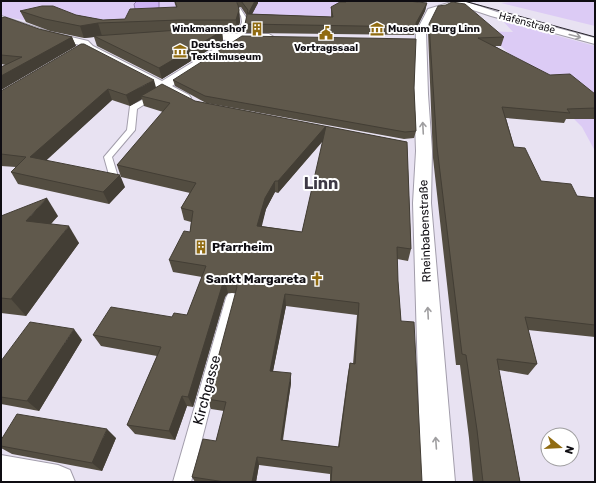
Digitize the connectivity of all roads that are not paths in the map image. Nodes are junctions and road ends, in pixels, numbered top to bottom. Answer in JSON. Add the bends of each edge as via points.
{"nodes":[{"id":1,"x":478,"y":1,"type":"edge"},
{"id":2,"x":460,"y":2,"type":"edge"},
{"id":3,"x":236,"y":8,"type":"edge"},
{"id":4,"x":1,"y":19,"type":"edge"},
{"id":5,"x":595,"y":30,"type":"edge"},
{"id":6,"x":181,"y":36,"type":"edge"},
{"id":7,"x":240,"y":36,"type":"junction"},
{"id":8,"x":278,"y":37,"type":"edge"},
{"id":9,"x":595,"y":41,"type":"edge"},
{"id":10,"x":90,"y":44,"type":"junction"},
{"id":11,"x":73,"y":54,"type":"edge"},
{"id":12,"x":165,"y":88,"type":"junction"},
{"id":13,"x":195,"y":103,"type":"edge"},
{"id":14,"x":114,"y":180,"type":"edge"},
{"id":15,"x":232,"y":298,"type":"edge"},
{"id":16,"x":1,"y":471,"type":"edge"},
{"id":17,"x":58,"y":482,"type":"edge"},
{"id":18,"x":182,"y":482,"type":"edge"},
{"id":19,"x":438,"y":482,"type":"edge"}],
"edges":[{"from":1,"to":5,"type":"main road","name":"Hafenstraße"},
{"from":2,"to":9,"type":"main road","name":"Hafenstraße","one_way":true},
{"from":19,"to":2,"type":"street","name":"Rheinbabenstraße","one_way":true,"via":[[423,211],[416,150],[421,94],[418,40],[431,11]]},
{"from":3,"to":7,"type":"lane","via":[[244,16],[245,23]]},
{"from":4,"to":10,"type":"street","via":[[47,35]]},
{"from":6,"to":7,"type":"street"},
{"from":7,"to":8,"type":"street"},
{"from":7,"to":12,"type":"street"},
{"from":10,"to":11,"type":"street"},
{"from":10,"to":12,"type":"street"},
{"from":12,"to":13,"type":"street"},
{"from":12,"to":14,"type":"lane","via":[[134,108],[131,130],[108,157]]},
{"from":15,"to":18,"type":"lane","name":"Kirchgasse"},
{"from":16,"to":17,"type":"street"}]}
